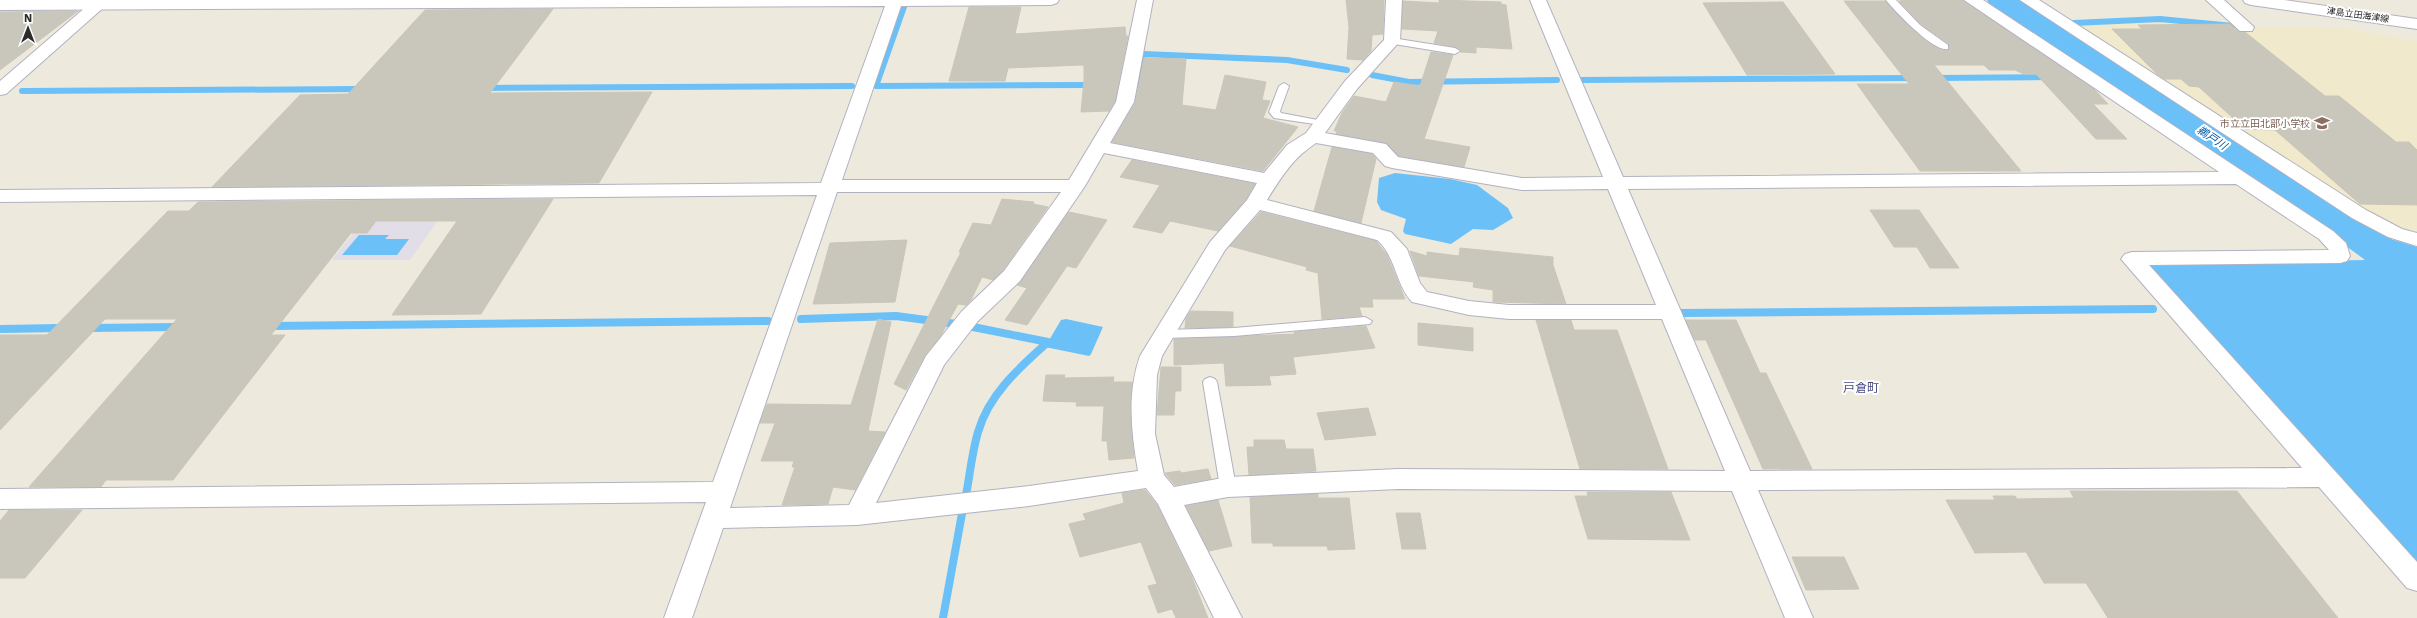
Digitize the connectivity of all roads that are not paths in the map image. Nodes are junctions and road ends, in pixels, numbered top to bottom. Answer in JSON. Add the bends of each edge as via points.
{"nodes":[{"id":1,"x":894,"y":0,"type":"edge"},
{"id":2,"x":1051,"y":0,"type":"edge"},
{"id":3,"x":1145,"y":0,"type":"edge"},
{"id":4,"x":1394,"y":0,"type":"edge"},
{"id":5,"x":1538,"y":0,"type":"edge"},
{"id":6,"x":1892,"y":0,"type":"edge"},
{"id":7,"x":1972,"y":0,"type":"edge"},
{"id":8,"x":2028,"y":0,"type":"edge"},
{"id":9,"x":2214,"y":0,"type":"edge"},
{"id":10,"x":2251,"y":0,"type":"edge"},
{"id":11,"x":102,"y":2,"type":"edge"},
{"id":12,"x":2295,"y":3,"type":"edge"},
{"id":13,"x":0,"y":5,"type":"edge"},
{"id":14,"x":2417,"y":24,"type":"edge"},
{"id":15,"x":2246,"y":27,"type":"dead end"},
{"id":16,"x":1392,"y":41,"type":"junction"},
{"id":17,"x":1944,"y":47,"type":"dead end"},
{"id":18,"x":1454,"y":51,"type":"dead end"},
{"id":19,"x":1284,"y":86,"type":"dead end"},
{"id":20,"x":0,"y":90,"type":"edge"},
{"id":21,"x":1318,"y":131,"type":"junction"},
{"id":22,"x":1100,"y":147,"type":"junction"},
{"id":23,"x":2239,"y":178,"type":"junction"},
{"id":24,"x":1270,"y":180,"type":"junction"},
{"id":25,"x":1615,"y":182,"type":"junction"},
{"id":26,"x":1075,"y":186,"type":"junction"},
{"id":27,"x":830,"y":187,"type":"junction"},
{"id":28,"x":0,"y":196,"type":"edge"},
{"id":29,"x":1255,"y":204,"type":"junction"},
{"id":30,"x":2417,"y":240,"type":"edge"},
{"id":31,"x":1670,"y":312,"type":"junction"},
{"id":32,"x":1365,"y":320,"type":"dead end"},
{"id":33,"x":1164,"y":334,"type":"junction"},
{"id":34,"x":1210,"y":382,"type":"dead end"},
{"id":35,"x":2325,"y":477,"type":"junction"},
{"id":36,"x":1741,"y":481,"type":"junction"},
{"id":37,"x":1228,"y":487,"type":"junction"},
{"id":38,"x":1160,"y":488,"type":"junction"},
{"id":39,"x":722,"y":492,"type":"junction"},
{"id":40,"x":0,"y":499,"type":"edge"},
{"id":41,"x":857,"y":515,"type":"junction"},
{"id":42,"x":713,"y":518,"type":"junction"},
{"id":43,"x":2417,"y":580,"type":"edge"},
{"id":44,"x":678,"y":618,"type":"edge"},
{"id":45,"x":1228,"y":618,"type":"edge"},
{"id":46,"x":1799,"y":618,"type":"edge"}],
"edges":[{"from":1,"to":2,"type":"street"},
{"from":1,"to":11,"type":"street"},
{"from":1,"to":27,"type":"street"},
{"from":3,"to":22,"type":"street","via":[[1125,102]]},
{"from":4,"to":16,"type":"street"},
{"from":5,"to":25,"type":"street"},
{"from":6,"to":17,"type":"lane","via":[[1917,27]]},
{"from":7,"to":23,"type":"street"},
{"from":8,"to":30,"type":"street","via":[[2359,214],[2395,233]]},
{"from":9,"to":15,"type":"street"},
{"from":10,"to":12,"type":"street","name":"津島立田海津線"},
{"from":11,"to":13,"type":"street"},
{"from":11,"to":20,"type":"street"},
{"from":12,"to":14,"type":"street","name":"津島立田海津線"},
{"from":16,"to":18,"type":"lane"},
{"from":16,"to":21,"type":"street","via":[[1351,85]]},
{"from":19,"to":21,"type":"lane","via":[[1274,112],[1278,116]]},
{"from":21,"to":24,"type":"street","via":[[1294,149],[1278,166]]},
{"from":21,"to":25,"type":"street","via":[[1379,148],[1392,162],[1507,182]]},
{"from":22,"to":24,"type":"street"},
{"from":22,"to":26,"type":"street"},
{"from":23,"to":25,"type":"street"},
{"from":23,"to":35,"type":"street","via":[[2326,235],[2339,248],[2340,256],[2132,259]]},
{"from":24,"to":29,"type":"street"},
{"from":25,"to":31,"type":"street"},
{"from":26,"to":27,"type":"street"},
{"from":26,"to":41,"type":"street","via":[[1012,276],[970,316],[934,362]]},
{"from":27,"to":28,"type":"street"},
{"from":27,"to":39,"type":"street"},
{"from":29,"to":31,"type":"street","via":[[1392,240],[1414,292],[1420,297],[1469,308],[1509,312]]},
{"from":29,"to":33,"type":"street","via":[[1217,247]]},
{"from":31,"to":36,"type":"street"},
{"from":32,"to":33,"type":"lane","via":[[1234,332]]},
{"from":33,"to":38,"type":"street","via":[[1150,356],[1145,375],[1143,434]]},
{"from":34,"to":37,"type":"lane"},
{"from":35,"to":36,"type":"street"},
{"from":35,"to":43,"type":"street"},
{"from":36,"to":37,"type":"street","via":[[1398,479]]},
{"from":36,"to":46,"type":"street"},
{"from":37,"to":38,"type":"street"},
{"from":38,"to":41,"type":"street","via":[[1029,496]]},
{"from":38,"to":45,"type":"street"},
{"from":39,"to":40,"type":"street"},
{"from":39,"to":42,"type":"street"},
{"from":41,"to":42,"type":"street"},
{"from":42,"to":44,"type":"street"}]}
